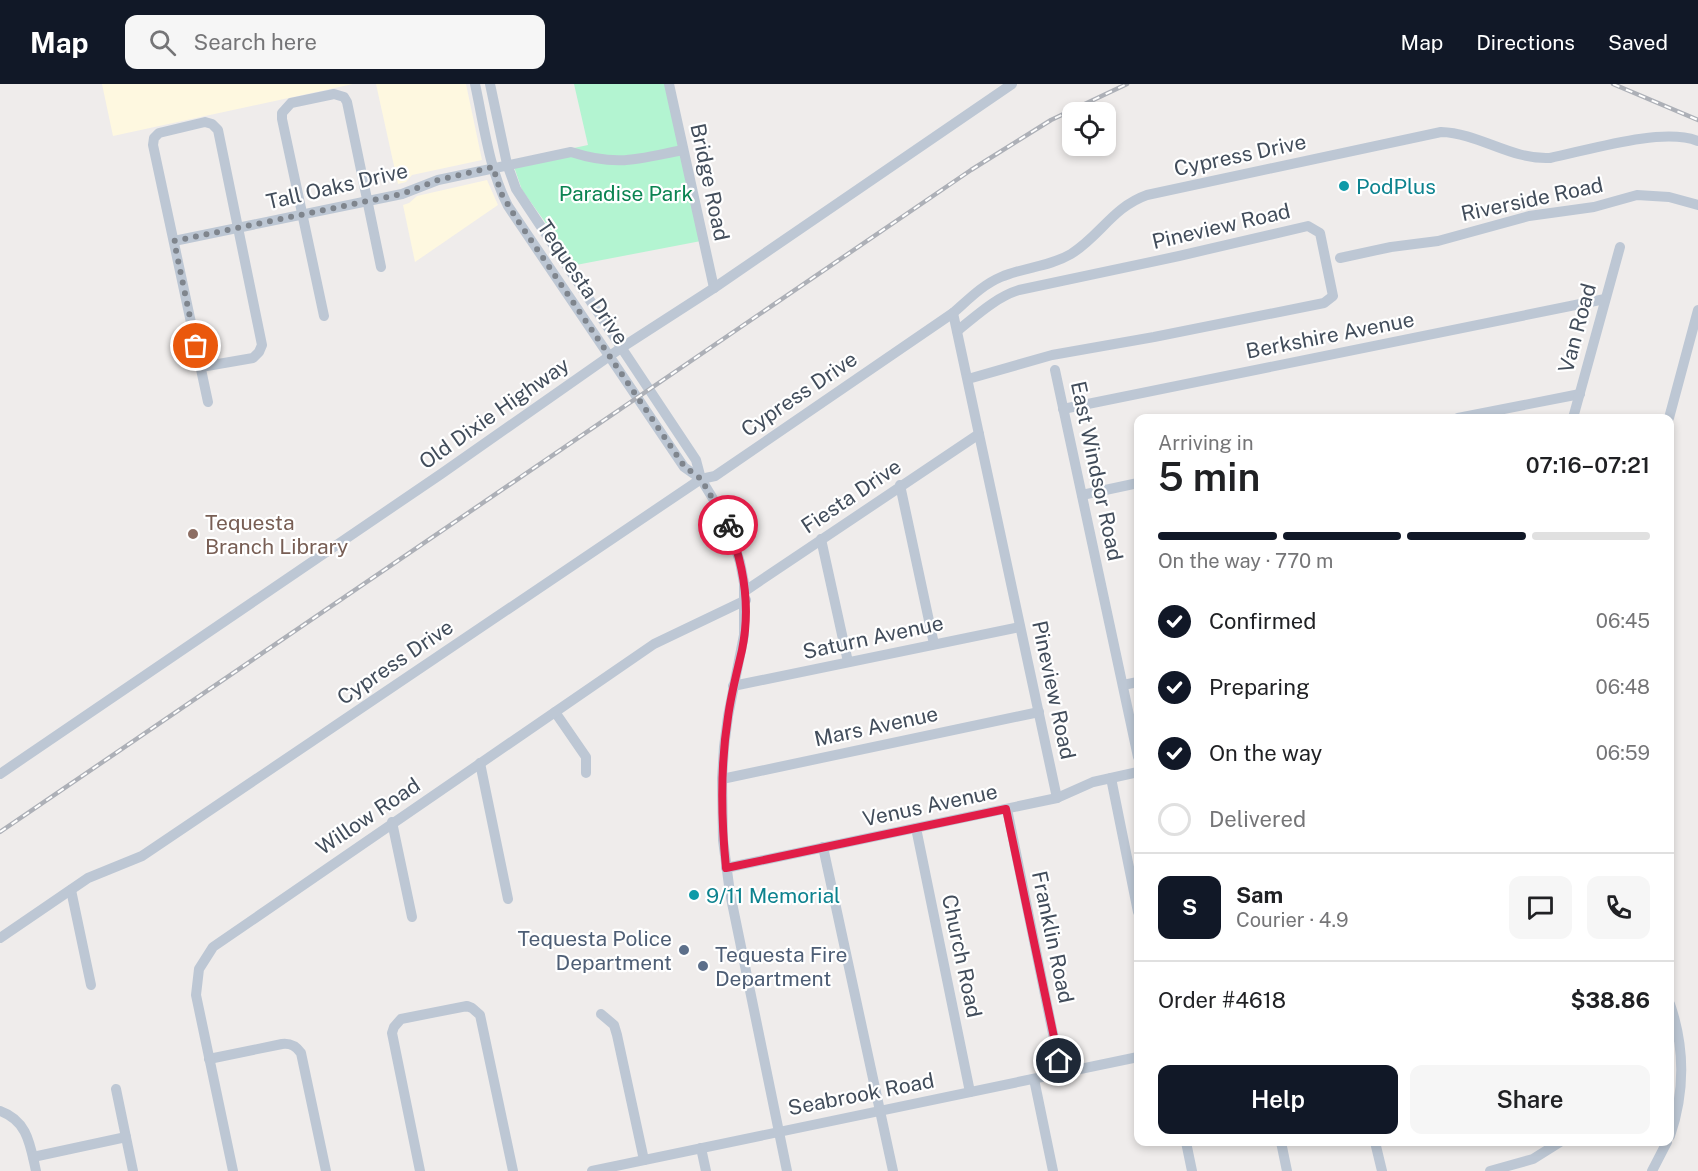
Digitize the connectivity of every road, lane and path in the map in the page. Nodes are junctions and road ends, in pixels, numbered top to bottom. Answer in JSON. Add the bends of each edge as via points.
{"nodes":[{"id":1,"x":475,"y":84,"type":"edge"},
{"id":2,"x":490,"y":84,"type":"edge"},
{"id":3,"x":669,"y":84,"type":"edge"},
{"id":4,"x":1012,"y":84,"type":"edge"},
{"id":5,"x":1698,"y":141,"type":"edge"},
{"id":6,"x":683,"y":150,"type":"junction"},
{"id":7,"x":507,"y":164,"type":"junction"},
{"id":8,"x":493,"y":167,"type":"junction"},
{"id":9,"x":366,"y":200,"type":"junction"},
{"id":10,"x":1698,"y":205,"type":"edge"},
{"id":11,"x":303,"y":214,"type":"junction"},
{"id":12,"x":239,"y":228,"type":"junction"},
{"id":13,"x":174,"y":241,"type":"junction"},
{"id":14,"x":1620,"y":247,"type":"dead end"},
{"id":15,"x":1340,"y":258,"type":"dead end"},
{"id":16,"x":381,"y":267,"type":"dead end"},
{"id":17,"x":714,"y":288,"type":"junction"},
{"id":18,"x":1605,"y":299,"type":"junction"},
{"id":19,"x":1698,"y":310,"type":"edge"},
{"id":20,"x":950,"y":314,"type":"junction"},
{"id":21,"x":324,"y":316,"type":"dead end"},
{"id":22,"x":957,"y":331,"type":"junction"},
{"id":23,"x":621,"y":348,"type":"junction"},
{"id":24,"x":610,"y":356,"type":"junction"},
{"id":25,"x":201,"y":367,"type":"junction"},
{"id":26,"x":1055,"y":370,"type":"dead end"},
{"id":27,"x":968,"y":379,"type":"junction"},
{"id":28,"x":1580,"y":394,"type":"junction"},
{"id":29,"x":208,"y":402,"type":"dead end"},
{"id":30,"x":1064,"y":409,"type":"junction"},
{"id":31,"x":1478,"y":414,"type":"edge"},
{"id":32,"x":1574,"y":414,"type":"edge"},
{"id":33,"x":1670,"y":414,"type":"edge"},
{"id":34,"x":979,"y":434,"type":"junction"},
{"id":35,"x":701,"y":479,"type":"junction"},
{"id":36,"x":1134,"y":484,"type":"edge"},
{"id":37,"x":900,"y":485,"type":"junction"},
{"id":38,"x":1082,"y":495,"type":"junction"},
{"id":39,"x":821,"y":539,"type":"junction"},
{"id":40,"x":745,"y":595,"type":"junction"},
{"id":41,"x":1020,"y":627,"type":"junction"},
{"id":42,"x":934,"y":644,"type":"junction"},
{"id":43,"x":848,"y":662,"type":"junction"},
{"id":44,"x":1134,"y":683,"type":"edge"},
{"id":45,"x":1123,"y":685,"type":"junction"},
{"id":46,"x":733,"y":686,"type":"junction"},
{"id":47,"x":555,"y":712,"type":"junction"},
{"id":48,"x":1039,"y":712,"type":"junction"},
{"id":49,"x":1134,"y":738,"type":"edge"},
{"id":50,"x":480,"y":763,"type":"junction"},
{"id":51,"x":586,"y":773,"type":"dead end"},
{"id":52,"x":1134,"y":773,"type":"edge"},
{"id":53,"x":0,"y":774,"type":"edge"},
{"id":54,"x":722,"y":778,"type":"junction"},
{"id":55,"x":1111,"y":778,"type":"junction"},
{"id":56,"x":1057,"y":798,"type":"junction"},
{"id":57,"x":1006,"y":809,"type":"junction"},
{"id":58,"x":392,"y":822,"type":"junction"},
{"id":59,"x":916,"y":828,"type":"junction"},
{"id":60,"x":823,"y":847,"type":"junction"},
{"id":61,"x":726,"y":868,"type":"junction"},
{"id":62,"x":71,"y":890,"type":"junction"},
{"id":63,"x":1134,"y":892,"type":"edge"},
{"id":64,"x":508,"y":898,"type":"dead end"},
{"id":65,"x":412,"y":917,"type":"dead end"},
{"id":66,"x":0,"y":939,"type":"edge"},
{"id":67,"x":91,"y":985,"type":"dead end"},
{"id":68,"x":601,"y":1014,"type":"dead end"},
{"id":69,"x":1674,"y":1018,"type":"edge"},
{"id":70,"x":1134,"y":1058,"type":"edge"},
{"id":71,"x":209,"y":1059,"type":"junction"},
{"id":72,"x":1061,"y":1073,"type":"junction"},
{"id":73,"x":1034,"y":1078,"type":"junction"},
{"id":74,"x":116,"y":1089,"type":"dead end"},
{"id":75,"x":970,"y":1092,"type":"junction"},
{"id":76,"x":0,"y":1111,"type":"edge"},
{"id":77,"x":880,"y":1111,"type":"junction"},
{"id":78,"x":1674,"y":1120,"type":"edge"},
{"id":79,"x":778,"y":1131,"type":"junction"},
{"id":80,"x":126,"y":1137,"type":"junction"},
{"id":81,"x":1187,"y":1146,"type":"edge"},
{"id":82,"x":1282,"y":1146,"type":"edge"},
{"id":83,"x":1376,"y":1146,"type":"edge"},
{"id":84,"x":1554,"y":1146,"type":"edge"},
{"id":85,"x":1665,"y":1146,"type":"edge"},
{"id":86,"x":701,"y":1148,"type":"junction"},
{"id":87,"x":33,"y":1157,"type":"junction"},
{"id":88,"x":644,"y":1160,"type":"junction"},
{"id":89,"x":36,"y":1171,"type":"edge"},
{"id":90,"x":133,"y":1171,"type":"edge"},
{"id":91,"x":232,"y":1171,"type":"edge"},
{"id":92,"x":326,"y":1171,"type":"edge"},
{"id":93,"x":420,"y":1171,"type":"edge"},
{"id":94,"x":513,"y":1171,"type":"edge"},
{"id":95,"x":592,"y":1171,"type":"edge"},
{"id":96,"x":706,"y":1171,"type":"edge"},
{"id":97,"x":787,"y":1171,"type":"edge"},
{"id":98,"x":893,"y":1171,"type":"edge"},
{"id":99,"x":1051,"y":1171,"type":"edge"},
{"id":100,"x":1192,"y":1171,"type":"edge"},
{"id":101,"x":1287,"y":1171,"type":"edge"},
{"id":102,"x":1382,"y":1171,"type":"edge"},
{"id":103,"x":1490,"y":1171,"type":"edge"},
{"id":104,"x":1652,"y":1171,"type":"edge"}],
"edges":[{"from":1,"to":8,"type":"street","name":"Tequesta Drive"},
{"from":2,"to":7,"type":"street","name":"Tequesta Drive"},
{"from":3,"to":6,"type":"street","name":"Bridge Road"},
{"from":4,"to":17,"type":"street","name":"Old Dixie Highway"},
{"from":5,"to":20,"type":"street","name":"Cypress Drive","via":[[1657,136],[1539,159],[1441,132],[1147,195],[1120,208],[1074,252],[1052,263],[995,279]]},
{"from":6,"to":7,"type":"street","name":"Tall Oaks Drive","via":[[626,161],[606,161],[571,152]]},
{"from":6,"to":17,"type":"street","name":"Bridge Road"},
{"from":7,"to":8,"type":"street","name":"Tall Oaks Drive"},
{"from":7,"to":23,"type":"street","name":"Tequesta Drive","via":[[523,202]]},
{"from":8,"to":9,"type":"street","name":"Tall Oaks Drive","via":[[438,180],[402,194]]},
{"from":8,"to":24,"type":"street","name":"Tequesta Drive","via":[[508,206]]},
{"from":9,"to":11,"type":"street","name":"Tall Oaks Drive"},
{"from":9,"to":11,"type":"street","via":[[344,98],[334,94],[291,103],[282,112],[282,119]]},
{"from":9,"to":16,"type":"street"},
{"from":10,"to":15,"type":"street","name":"Riverside Road","via":[[1662,196],[1637,195],[1594,207],[1529,216],[1438,241]]},
{"from":11,"to":12,"type":"street","name":"Tall Oaks Drive"},
{"from":11,"to":21,"type":"street"},
{"from":12,"to":13,"type":"street","name":"Tall Oaks Drive"},
{"from":12,"to":13,"type":"street","via":[[218,130],[205,122],[159,133],[154,138]]},
{"from":12,"to":25,"type":"street","via":[[262,345],[253,358]]},
{"from":13,"to":25,"type":"street"},
{"from":14,"to":18,"type":"street","name":"Van Road"},
{"from":17,"to":23,"type":"street","name":"Old Dixie Highway"},
{"from":18,"to":28,"type":"street","name":"Van Road"},
{"from":18,"to":30,"type":"street","name":"Berkshire Avenue"},
{"from":19,"to":33,"type":"street"},
{"from":20,"to":22,"type":"street","name":"Pineview Road"},
{"from":20,"to":35,"type":"street","name":"Cypress Drive","via":[[715,476]]},
{"from":22,"to":27,"type":"street","name":"Pineview Road"},
{"from":22,"to":27,"type":"street","name":"Pineview Road","via":[[1019,290],[1308,226],[1320,233],[1333,296],[1324,303],[1052,355]]},
{"from":23,"to":24,"type":"street","name":"Old Dixie Highway"},
{"from":23,"to":35,"type":"street","name":"Tequesta Drive","via":[[696,460]]},
{"from":24,"to":35,"type":"street","name":"Tequesta Drive","via":[[684,466]]},
{"from":24,"to":53,"type":"street","name":"Old Dixie Highway"},
{"from":25,"to":29,"type":"street"},
{"from":26,"to":30,"type":"street","name":"East Windsor Road"},
{"from":27,"to":34,"type":"street","name":"Pineview Road"},
{"from":28,"to":31,"type":"street"},
{"from":28,"to":32,"type":"street","name":"Van Road"},
{"from":30,"to":38,"type":"street","name":"East Windsor Road"},
{"from":34,"to":37,"type":"street","name":"Fiesta Drive"},
{"from":34,"to":41,"type":"street","name":"Pineview Road"},
{"from":35,"to":40,"type":"street","name":"Tequesta Drive","via":[[734,541]]},
{"from":35,"to":62,"type":"street","name":"Cypress Drive","via":[[142,856],[103,871]]},
{"from":36,"to":38,"type":"street"},
{"from":37,"to":39,"type":"street","name":"Fiesta Drive"},
{"from":37,"to":42,"type":"street"},
{"from":38,"to":45,"type":"street","name":"East Windsor Road"},
{"from":39,"to":40,"type":"street","name":"Fiesta Drive"},
{"from":39,"to":43,"type":"street"},
{"from":40,"to":46,"type":"street","name":"Tequesta Drive","via":[[744,635]]},
{"from":40,"to":47,"type":"street","name":"Willow Road","via":[[654,644]]},
{"from":41,"to":42,"type":"street","name":"Saturn Avenue"},
{"from":41,"to":48,"type":"street","name":"Pineview Road"},
{"from":42,"to":43,"type":"street","name":"Saturn Avenue"},
{"from":43,"to":46,"type":"street","name":"Saturn Avenue"},
{"from":44,"to":45,"type":"street"},
{"from":45,"to":49,"type":"street","name":"East Windsor Road"},
{"from":46,"to":54,"type":"street","name":"Tequesta Drive"},
{"from":47,"to":50,"type":"street","name":"Willow Road"},
{"from":47,"to":51,"type":"street","via":[[586,757]]},
{"from":48,"to":54,"type":"street","name":"Mars Avenue"},
{"from":48,"to":56,"type":"street","name":"Pineview Road"},
{"from":50,"to":58,"type":"street","name":"Willow Road"},
{"from":50,"to":64,"type":"street"},
{"from":52,"to":55,"type":"street","name":"Venus Avenue"},
{"from":54,"to":61,"type":"street","name":"Tequesta Drive"},
{"from":55,"to":56,"type":"street","name":"Venus Avenue"},
{"from":55,"to":63,"type":"street"},
{"from":56,"to":57,"type":"street","name":"Venus Avenue"},
{"from":57,"to":59,"type":"street","name":"Venus Avenue"},
{"from":57,"to":72,"type":"street","name":"Franklin Road"},
{"from":58,"to":65,"type":"street"},
{"from":58,"to":71,"type":"street","name":"Willow Road","via":[[222,938],[208,952],[199,969],[196,988]]},
{"from":59,"to":60,"type":"street","name":"Venus Avenue"},
{"from":59,"to":75,"type":"street","name":"Church Road"},
{"from":60,"to":61,"type":"street","name":"Venus Avenue"},
{"from":60,"to":77,"type":"street"},
{"from":61,"to":79,"type":"street","name":"Tequesta Drive"},
{"from":62,"to":66,"type":"street","name":"Cypress Drive"},
{"from":62,"to":67,"type":"street"},
{"from":68,"to":88,"type":"street","via":[[614,1025],[617,1035]]},
{"from":69,"to":78,"type":"street","via":[[1682,1073]]},
{"from":70,"to":72,"type":"street","name":"Seabrook Road"},
{"from":71,"to":91,"type":"street","name":"Willow Road"},
{"from":71,"to":92,"type":"street","via":[[282,1044],[298,1048]]},
{"from":72,"to":73,"type":"street","name":"Seabrook Road"},
{"from":73,"to":75,"type":"street","name":"Seabrook Road"},
{"from":73,"to":99,"type":"street"},
{"from":74,"to":80,"type":"street"},
{"from":75,"to":77,"type":"street","name":"Seabrook Road"},
{"from":76,"to":87,"type":"street","via":[[20,1123]]},
{"from":77,"to":79,"type":"street","name":"Seabrook Road"},
{"from":77,"to":98,"type":"street"},
{"from":79,"to":86,"type":"street","name":"Seabrook Road"},
{"from":79,"to":97,"type":"street","name":"Tequesta Drive"},
{"from":80,"to":87,"type":"street"},
{"from":80,"to":90,"type":"street"},
{"from":81,"to":100,"type":"street"},
{"from":82,"to":101,"type":"street"},
{"from":83,"to":102,"type":"street"},
{"from":84,"to":103,"type":"street","via":[[1533,1159]]},
{"from":85,"to":104,"type":"street"},
{"from":86,"to":88,"type":"street","name":"Seabrook Road"},
{"from":86,"to":96,"type":"street"},
{"from":87,"to":89,"type":"street"},
{"from":88,"to":95,"type":"street","name":"Seabrook Road"},
{"from":93,"to":94,"type":"street","via":[[392,1033],[401,1019],[467,1006],[480,1015]]}]}
